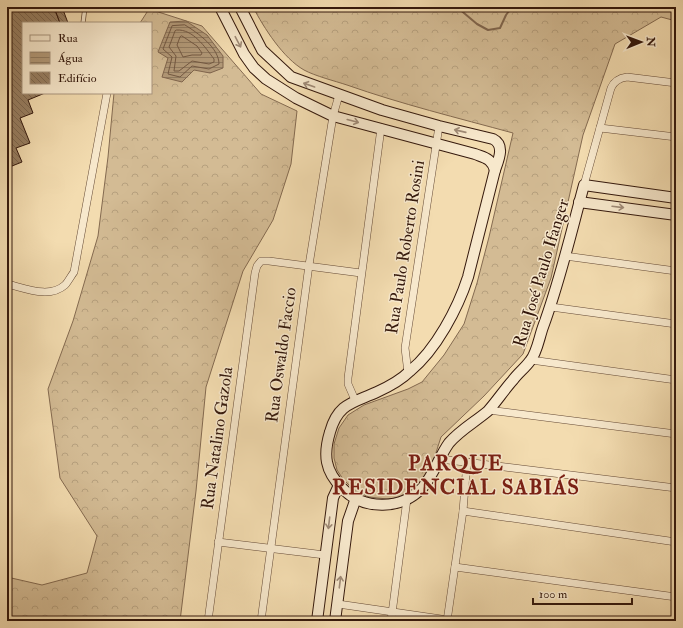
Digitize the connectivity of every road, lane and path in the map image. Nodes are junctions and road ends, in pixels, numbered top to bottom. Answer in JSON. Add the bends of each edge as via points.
{"nodes":[{"id":1,"x":85,"y":7,"type":"edge"},
{"id":2,"x":220,"y":7,"type":"edge"},
{"id":3,"x":240,"y":7,"type":"edge"},
{"id":4,"x":83,"y":22,"type":"edge"},
{"id":5,"x":676,"y":83,"type":"edge"},
{"id":6,"x":107,"y":94,"type":"edge"},
{"id":7,"x":339,"y":95,"type":"junction"},
{"id":8,"x":333,"y":116,"type":"junction"},
{"id":9,"x":439,"y":126,"type":"junction"},
{"id":10,"x":381,"y":128,"type":"junction"},
{"id":11,"x":600,"y":128,"type":"junction"},
{"id":12,"x":486,"y":137,"type":"junction"},
{"id":13,"x":676,"y":137,"type":"edge"},
{"id":14,"x":435,"y":144,"type":"junction"},
{"id":15,"x":475,"y":154,"type":"junction"},
{"id":16,"x":495,"y":170,"type":"junction"},
{"id":17,"x":584,"y":185,"type":"junction"},
{"id":18,"x":676,"y":198,"type":"edge"},
{"id":19,"x":579,"y":202,"type":"junction"},
{"id":20,"x":676,"y":215,"type":"edge"},
{"id":21,"x":565,"y":256,"type":"junction"},
{"id":22,"x":308,"y":265,"type":"junction"},
{"id":23,"x":676,"y":271,"type":"edge"},
{"id":24,"x":361,"y":273,"type":"junction"},
{"id":25,"x":7,"y":284,"type":"edge"},
{"id":26,"x":551,"y":307,"type":"junction"},
{"id":27,"x":676,"y":324,"type":"edge"},
{"id":28,"x":531,"y":360,"type":"junction"},
{"id":29,"x":408,"y":373,"type":"junction"},
{"id":30,"x":676,"y":380,"type":"edge"},
{"id":31,"x":355,"y":400,"type":"junction"},
{"id":32,"x":488,"y":410,"type":"junction"},
{"id":33,"x":676,"y":434,"type":"edge"},
{"id":34,"x":440,"y":459,"type":"junction"},
{"id":35,"x":467,"y":462,"type":"junction"},
{"id":36,"x":339,"y":485,"type":"junction"},
{"id":37,"x":676,"y":488,"type":"edge"},
{"id":38,"x":356,"y":498,"type":"junction"},
{"id":39,"x":407,"y":499,"type":"junction"},
{"id":40,"x":463,"y":511,"type":"junction"},
{"id":41,"x":218,"y":542,"type":"junction"},
{"id":42,"x":676,"y":542,"type":"edge"},
{"id":43,"x":271,"y":548,"type":"junction"},
{"id":44,"x":325,"y":555,"type":"junction"},
{"id":45,"x":344,"y":557,"type":"junction"},
{"id":46,"x":455,"y":567,"type":"junction"},
{"id":47,"x":676,"y":597,"type":"edge"},
{"id":48,"x":319,"y":605,"type":"junction"},
{"id":49,"x":337,"y":607,"type":"junction"},
{"id":50,"x":392,"y":613,"type":"junction"},
{"id":51,"x":208,"y":621,"type":"edge"},
{"id":52,"x":261,"y":621,"type":"edge"},
{"id":53,"x":317,"y":621,"type":"edge"},
{"id":54,"x":335,"y":621,"type":"edge"},
{"id":55,"x":391,"y":621,"type":"edge"},
{"id":56,"x":450,"y":621,"type":"edge"}],
"edges":[{"from":1,"to":4,"type":"lane"},
{"from":2,"to":8,"type":"main road","one_way":true,"via":[[254,68],[296,98]]},
{"from":7,"to":3,"type":"main road","one_way":true,"via":[[290,77],[262,50]]},
{"from":5,"to":11,"type":"street","name":"Rua José Paulo Ifanger","via":[[627,77],[618,80],[611,88]]},
{"from":6,"to":25,"type":"street","via":[[74,272],[65,285],[55,291],[45,292]]},
{"from":7,"to":8,"type":"street","name":"Rua Oswaldo Faccio"},
{"from":7,"to":9,"type":"main road"},
{"from":8,"to":10,"type":"main road","one_way":true},
{"from":8,"to":22,"type":"street","name":"Rua Oswaldo Faccio"},
{"from":12,"to":9,"type":"main road","one_way":true},
{"from":9,"to":14,"type":"street","name":"Rua Paulo Roberto Rosini"},
{"from":10,"to":14,"type":"main road"},
{"from":10,"to":24,"type":"street"},
{"from":11,"to":13,"type":"street"},
{"from":11,"to":17,"type":"street","name":"Rua José Paulo Ifanger"},
{"from":12,"to":15,"type":"main road","via":[[494,144],[493,149]]},
{"from":12,"to":16,"type":"main road","name":"Rua José Paulo Ifanger","via":[[498,142],[500,146]]},
{"from":14,"to":15,"type":"main road"},
{"from":14,"to":29,"type":"street","name":"Rua Paulo Roberto Rosini","via":[[405,348]]},
{"from":15,"to":16,"type":"main road","via":[[493,163]]},
{"from":16,"to":29,"type":"main road","name":"Rua José Paulo Ifanger","via":[[463,294],[439,337]]},
{"from":17,"to":18,"type":"main road"},
{"from":17,"to":19,"type":"main road","name":"Rua José Paulo Ifanger"},
{"from":19,"to":20,"type":"main road","one_way":true},
{"from":19,"to":21,"type":"main road","name":"Rua José Paulo Ifanger"},
{"from":21,"to":23,"type":"street"},
{"from":21,"to":26,"type":"main road","name":"Rua José Paulo Ifanger"},
{"from":22,"to":24,"type":"street"},
{"from":22,"to":41,"type":"street","name":"Rua Natalino Gazola","via":[[261,261],[255,272]]},
{"from":22,"to":43,"type":"street","name":"Rua Oswaldo Faccio"},
{"from":24,"to":31,"type":"street","via":[[348,378]]},
{"from":26,"to":27,"type":"street"},
{"from":26,"to":28,"type":"main road","name":"Rua José Paulo Ifanger"},
{"from":28,"to":30,"type":"street"},
{"from":28,"to":32,"type":"main road","name":"Rua José Paulo Ifanger"},
{"from":29,"to":31,"type":"main road","name":"Rua José Paulo Ifanger","via":[[386,388]]},
{"from":31,"to":36,"type":"main road","name":"Rua José Paulo Ifanger","via":[[346,405],[336,417],[328,438],[326,460],[330,473]]},
{"from":32,"to":33,"type":"street"},
{"from":32,"to":34,"type":"main road","name":"Rua José Paulo Ifanger","via":[[449,444]]},
{"from":34,"to":35,"type":"street"},
{"from":34,"to":39,"type":"main road","name":"Rua José Paulo Ifanger","via":[[429,479]]},
{"from":35,"to":37,"type":"street"},
{"from":35,"to":40,"type":"street"},
{"from":36,"to":38,"type":"main road","name":"Rua José Paulo Ifanger","via":[[346,493]]},
{"from":36,"to":44,"type":"main road","one_way":true,"via":[[333,498]]},
{"from":38,"to":39,"type":"main road","name":"Rua José Paulo Ifanger","via":[[382,505]]},
{"from":38,"to":45,"type":"main road","via":[[348,521]]},
{"from":39,"to":50,"type":"street"},
{"from":40,"to":42,"type":"street"},
{"from":40,"to":46,"type":"street"},
{"from":41,"to":43,"type":"street"},
{"from":41,"to":51,"type":"street","name":"Rua Natalino Gazola"},
{"from":43,"to":44,"type":"street"},
{"from":43,"to":52,"type":"street","name":"Rua Oswaldo Faccio"},
{"from":44,"to":45,"type":"main road"},
{"from":44,"to":48,"type":"main road"},
{"from":49,"to":45,"type":"main road","one_way":true},
{"from":46,"to":47,"type":"street"},
{"from":46,"to":56,"type":"street"},
{"from":48,"to":49,"type":"main road","via":[[328,610]]},
{"from":48,"to":53,"type":"main road"},
{"from":49,"to":50,"type":"street"},
{"from":49,"to":54,"type":"main road"},
{"from":50,"to":55,"type":"street"},
{"from":50,"to":56,"type":"street"}]}
